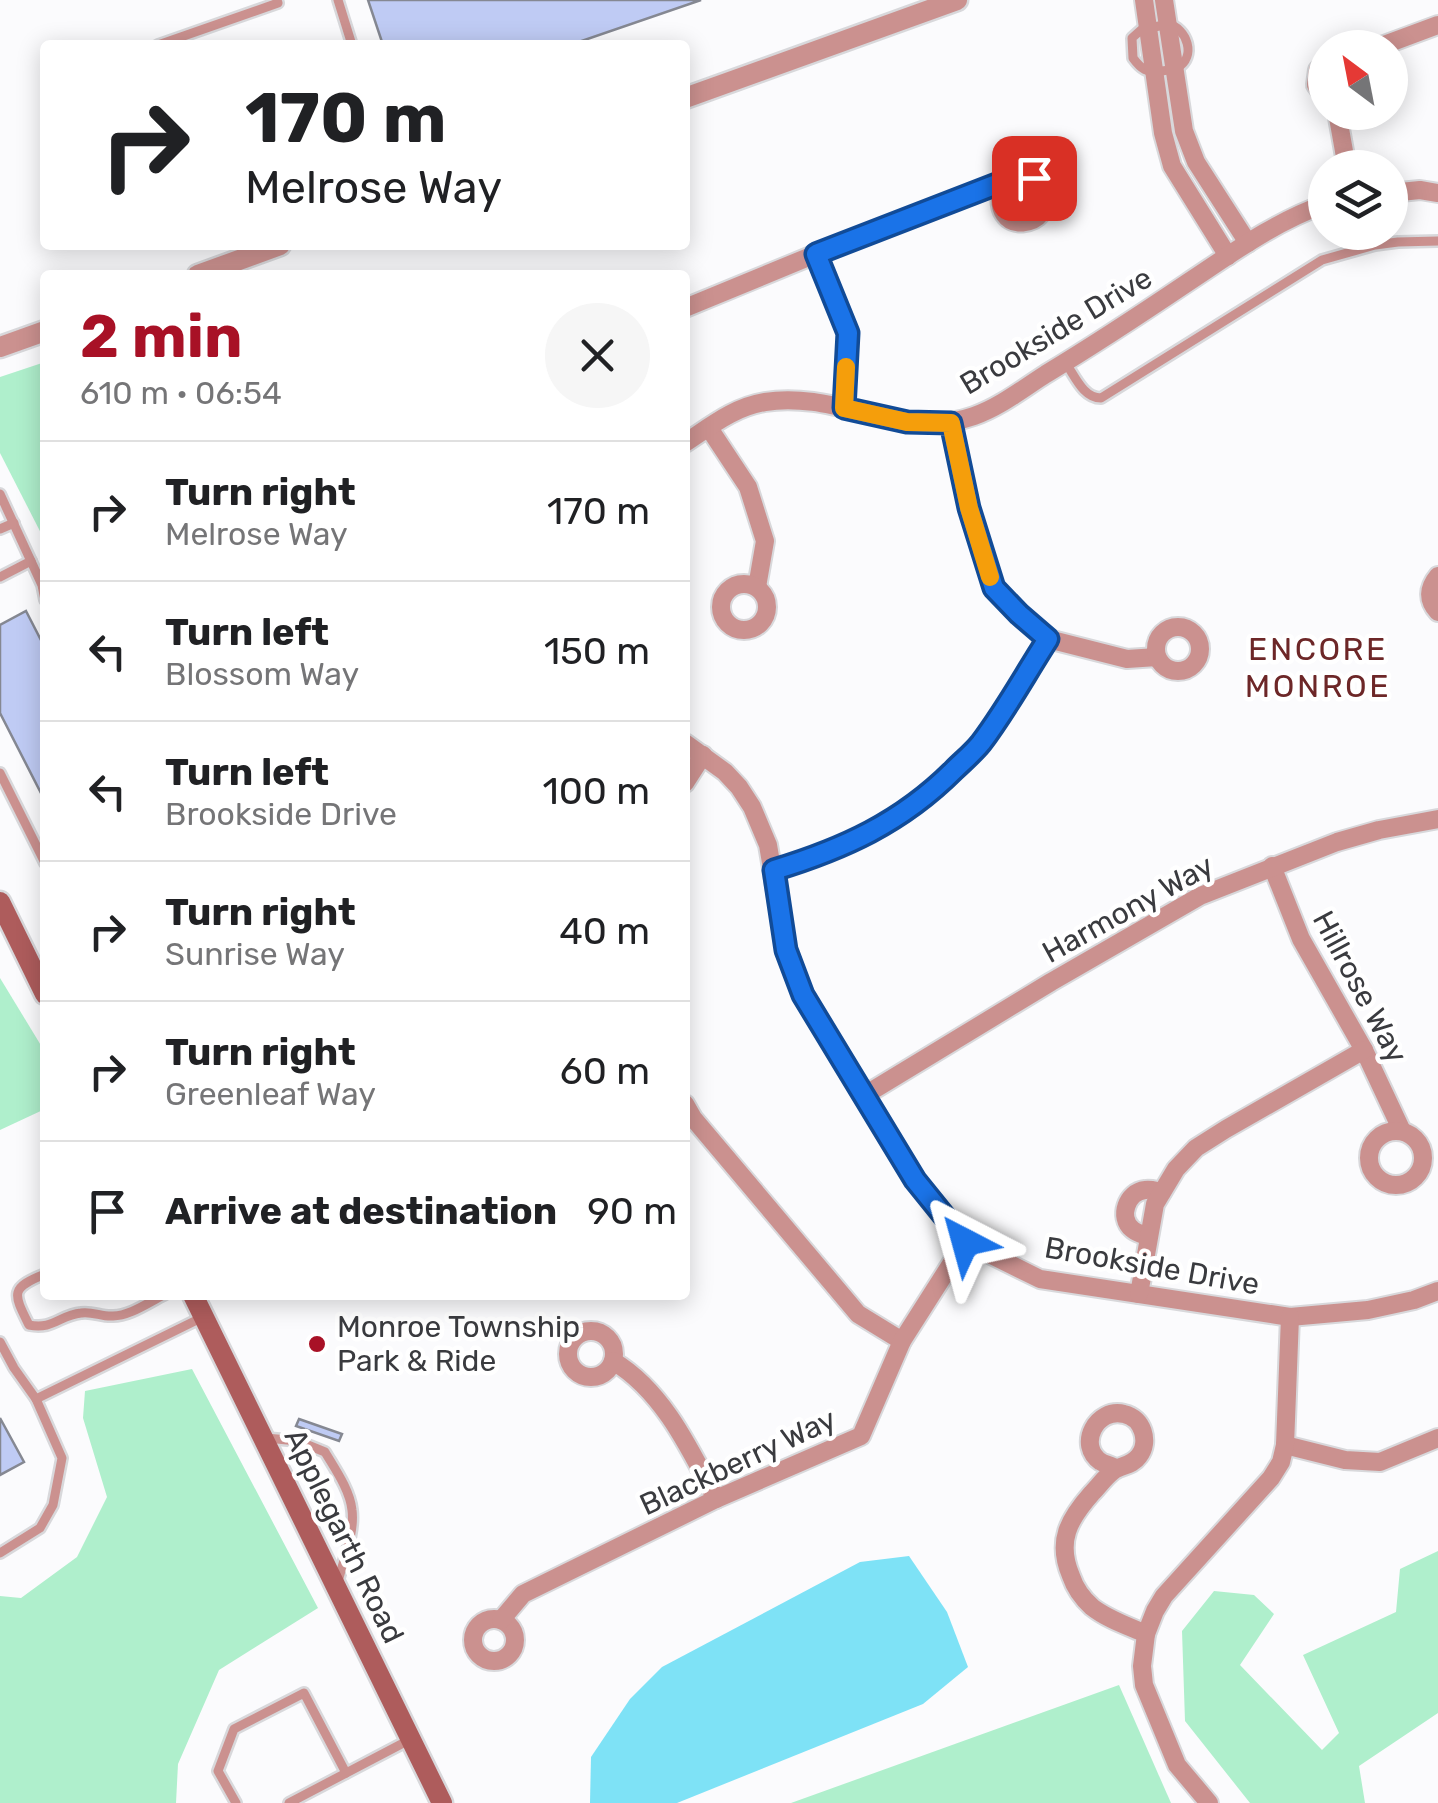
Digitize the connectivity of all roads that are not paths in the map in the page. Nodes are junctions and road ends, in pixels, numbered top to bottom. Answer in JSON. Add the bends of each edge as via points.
{"nodes":[{"id":1,"x":338,"y":0,"type":"edge"},
{"id":2,"x":956,"y":0,"type":"edge"},
{"id":3,"x":1144,"y":0,"type":"edge"},
{"id":4,"x":1164,"y":0,"type":"edge"},
{"id":5,"x":281,"y":1,"type":"edge"},
{"id":6,"x":935,"y":4,"type":"edge"},
{"id":7,"x":1168,"y":24,"type":"junction"},
{"id":8,"x":1438,"y":25,"type":"edge"},
{"id":9,"x":1148,"y":27,"type":"junction"},
{"id":10,"x":1408,"y":36,"type":"edge"},
{"id":11,"x":172,"y":40,"type":"edge"},
{"id":12,"x":350,"y":40,"type":"edge"},
{"id":13,"x":1174,"y":69,"type":"junction"},
{"id":14,"x":1154,"y":72,"type":"junction"},
{"id":15,"x":690,"y":96,"type":"edge"},
{"id":16,"x":1003,"y":183,"type":"dead end"},
{"id":17,"x":1408,"y":191,"type":"edge"},
{"id":18,"x":1438,"y":193,"type":"edge"},
{"id":19,"x":1308,"y":211,"type":"edge"},
{"id":20,"x":1438,"y":241,"type":"edge"},
{"id":21,"x":1248,"y":243,"type":"junction"},
{"id":22,"x":266,"y":250,"type":"edge"},
{"id":23,"x":816,"y":254,"type":"junction"},
{"id":24,"x":1228,"y":256,"type":"junction"},
{"id":25,"x":212,"y":270,"type":"edge"},
{"id":26,"x":690,"y":306,"type":"edge"},
{"id":27,"x":40,"y":332,"type":"edge"},
{"id":28,"x":0,"y":346,"type":"edge"},
{"id":29,"x":1065,"y":362,"type":"junction"},
{"id":30,"x":844,"y":408,"type":"junction"},
{"id":31,"x":951,"y":423,"type":"junction"},
{"id":32,"x":709,"y":428,"type":"junction"},
{"id":33,"x":690,"y":440,"type":"edge"},
{"id":34,"x":0,"y":494,"type":"edge"},
{"id":35,"x":14,"y":523,"type":"junction"},
{"id":36,"x":0,"y":529,"type":"edge"},
{"id":37,"x":31,"y":560,"type":"junction"},
{"id":38,"x":1438,"y":576,"type":"edge"},
{"id":39,"x":0,"y":577,"type":"edge"},
{"id":40,"x":40,"y":580,"type":"edge"},
{"id":41,"x":757,"y":587,"type":"dead end"},
{"id":42,"x":1438,"y":612,"type":"edge"},
{"id":43,"x":1048,"y":639,"type":"junction"},
{"id":44,"x":1156,"y":657,"type":"dead end"},
{"id":45,"x":690,"y":746,"type":"edge"},
{"id":46,"x":703,"y":755,"type":"junction"},
{"id":47,"x":0,"y":772,"type":"edge"},
{"id":48,"x":690,"y":775,"type":"edge"},
{"id":49,"x":1438,"y":819,"type":"edge"},
{"id":50,"x":40,"y":852,"type":"edge"},
{"id":51,"x":1272,"y":866,"type":"junction"},
{"id":52,"x":774,"y":870,"type":"junction"},
{"id":53,"x":0,"y":902,"type":"edge"},
{"id":54,"x":0,"y":919,"type":"edge"},
{"id":55,"x":40,"y":986,"type":"edge"},
{"id":56,"x":40,"y":988,"type":"edge"},
{"id":57,"x":1364,"y":1050,"type":"junction"},
{"id":58,"x":865,"y":1095,"type":"junction"},
{"id":59,"x":690,"y":1117,"type":"edge"},
{"id":60,"x":1402,"y":1131,"type":"dead end"},
{"id":61,"x":1162,"y":1192,"type":"junction"},
{"id":62,"x":1148,"y":1237,"type":"junction"},
{"id":63,"x":965,"y":1242,"type":"junction"},
{"id":64,"x":40,"y":1276,"type":"edge"},
{"id":65,"x":1438,"y":1291,"type":"edge"},
{"id":66,"x":1138,"y":1294,"type":"junction"},
{"id":67,"x":154,"y":1300,"type":"edge"},
{"id":68,"x":195,"y":1300,"type":"edge"},
{"id":69,"x":204,"y":1317,"type":"junction"},
{"id":70,"x":1290,"y":1317,"type":"junction"},
{"id":71,"x":902,"y":1341,"type":"junction"},
{"id":72,"x":0,"y":1342,"type":"edge"},
{"id":73,"x":613,"y":1361,"type":"dead end"},
{"id":74,"x":36,"y":1399,"type":"junction"},
{"id":75,"x":263,"y":1438,"type":"junction"},
{"id":76,"x":1438,"y":1438,"type":"edge"},
{"id":77,"x":1285,"y":1445,"type":"junction"},
{"id":78,"x":1116,"y":1468,"type":"dead end"},
{"id":79,"x":716,"y":1499,"type":"junction"},
{"id":80,"x":0,"y":1553,"type":"edge"},
{"id":81,"x":336,"y":1587,"type":"junction"},
{"id":82,"x":501,"y":1620,"type":"dead end"},
{"id":83,"x":1146,"y":1634,"type":"junction"},
{"id":84,"x":410,"y":1740,"type":"junction"},
{"id":85,"x":346,"y":1773,"type":"junction"},
{"id":86,"x":236,"y":1803,"type":"edge"},
{"id":87,"x":289,"y":1803,"type":"edge"},
{"id":88,"x":442,"y":1803,"type":"edge"},
{"id":89,"x":1209,"y":1803,"type":"edge"}],
"edges":[{"from":1,"to":12,"type":"lane"},
{"from":2,"to":6,"type":"street"},
{"from":3,"to":9,"type":"street"},
{"from":4,"to":7,"type":"street"},
{"from":5,"to":11,"type":"lane"},
{"from":6,"to":15,"type":"street"},
{"from":7,"to":9,"type":"lane"},
{"from":7,"to":13,"type":"street"},
{"from":8,"to":10,"type":"street"},
{"from":9,"to":14,"type":"street"},
{"from":13,"to":14,"type":"lane"},
{"from":13,"to":21,"type":"street","via":[[1190,150]]},
{"from":14,"to":24,"type":"street","via":[[1172,166]]},
{"from":16,"to":23,"type":"street"},
{"from":17,"to":18,"type":"street"},
{"from":19,"to":21,"type":"street","name":"Brookside Drive"},
{"from":20,"to":29,"type":"lane","via":[[1376,246],[1322,260],[1101,398],[1087,395]]},
{"from":21,"to":24,"type":"street","name":"Brookside Drive"},
{"from":22,"to":25,"type":"street"},
{"from":23,"to":26,"type":"street"},
{"from":23,"to":30,"type":"street","via":[[848,333]]},
{"from":24,"to":29,"type":"street","name":"Brookside Drive"},
{"from":27,"to":28,"type":"street"},
{"from":29,"to":31,"type":"street","name":"Brookside Drive","via":[[992,408]]},
{"from":30,"to":31,"type":"street","name":"Brookside Drive","via":[[907,422]]},
{"from":30,"to":32,"type":"street","name":"Brookside Drive","via":[[764,402]]},
{"from":31,"to":43,"type":"street","via":[[994,588]]},
{"from":32,"to":33,"type":"street","name":"Brookside Drive"},
{"from":32,"to":41,"type":"street","via":[[748,487],[765,541]]},
{"from":34,"to":35,"type":"lane"},
{"from":35,"to":36,"type":"lane"},
{"from":35,"to":37,"type":"lane"},
{"from":37,"to":39,"type":"lane"},
{"from":37,"to":40,"type":"lane"},
{"from":38,"to":42,"type":"street","via":[[1430,602]]},
{"from":43,"to":44,"type":"street","via":[[1127,659]]},
{"from":43,"to":52,"type":"street","via":[[980,744],[943,781],[855,841]]},
{"from":45,"to":46,"type":"street","name":"Brookside Drive"},
{"from":46,"to":48,"type":"street"},
{"from":46,"to":52,"type":"street","name":"Brookside Drive","via":[[746,797]]},
{"from":47,"to":50,"type":"lane"},
{"from":49,"to":51,"type":"street","name":"Harmony Way","via":[[1336,842]]},
{"from":51,"to":57,"type":"street","name":"Hillrose Way","via":[[1301,939]]},
{"from":51,"to":58,"type":"street","name":"Harmony Way","via":[[1200,896]]},
{"from":52,"to":58,"type":"street","name":"Brookside Drive","via":[[798,983]]},
{"from":53,"to":55,"type":"main road"},
{"from":54,"to":56,"type":"main road"},
{"from":57,"to":60,"type":"street","name":"Hillrose Way"},
{"from":57,"to":61,"type":"street","via":[[1196,1148]]},
{"from":58,"to":63,"type":"street","name":"Brookside Drive","via":[[915,1180]]},
{"from":59,"to":71,"type":"street","via":[[858,1314]]},
{"from":61,"to":62,"type":"street"},
{"from":61,"to":62,"type":"street","via":[[1145,1190],[1128,1200],[1126,1220]]},
{"from":62,"to":66,"type":"street"},
{"from":63,"to":66,"type":"street","name":"Brookside Drive","via":[[1040,1279]]},
{"from":63,"to":71,"type":"street","name":"Blackberry Way"},
{"from":64,"to":67,"type":"lane","via":[[17,1289],[16,1299],[29,1324],[42,1328],[76,1313],[121,1316]]},
{"from":65,"to":70,"type":"street","name":"Brookside Drive","via":[[1368,1310]]},
{"from":66,"to":70,"type":"street","name":"Brookside Drive"},
{"from":68,"to":69,"type":"main road","name":"Applegarth Road"},
{"from":69,"to":74,"type":"lane"},
{"from":69,"to":75,"type":"main road","name":"Applegarth Road"},
{"from":70,"to":77,"type":"street"},
{"from":71,"to":79,"type":"street","name":"Blackberry Way","via":[[861,1436]]},
{"from":72,"to":74,"type":"lane"},
{"from":73,"to":79,"type":"street","via":[[633,1373],[682,1432]]},
{"from":74,"to":80,"type":"lane","via":[[62,1458],[53,1505],[40,1528]]},
{"from":75,"to":81,"type":"main road","name":"Applegarth Road"},
{"from":75,"to":81,"type":"lane","via":[[325,1452],[344,1486],[352,1511]]},
{"from":76,"to":77,"type":"street","via":[[1380,1462]]},
{"from":77,"to":83,"type":"street","via":[[1271,1478],[1164,1596]]},
{"from":78,"to":83,"type":"street","via":[[1074,1514],[1064,1545],[1068,1570],[1090,1606]]},
{"from":79,"to":82,"type":"street","name":"Blackberry Way","via":[[523,1594]]},
{"from":81,"to":84,"type":"main road","name":"Applegarth Road"},
{"from":83,"to":89,"type":"street","via":[[1144,1685],[1177,1765]]},
{"from":84,"to":85,"type":"lane"},
{"from":84,"to":88,"type":"main road","name":"Applegarth Road"},
{"from":85,"to":86,"type":"lane","via":[[304,1693],[234,1730],[218,1771]]},
{"from":85,"to":87,"type":"lane"}]}
